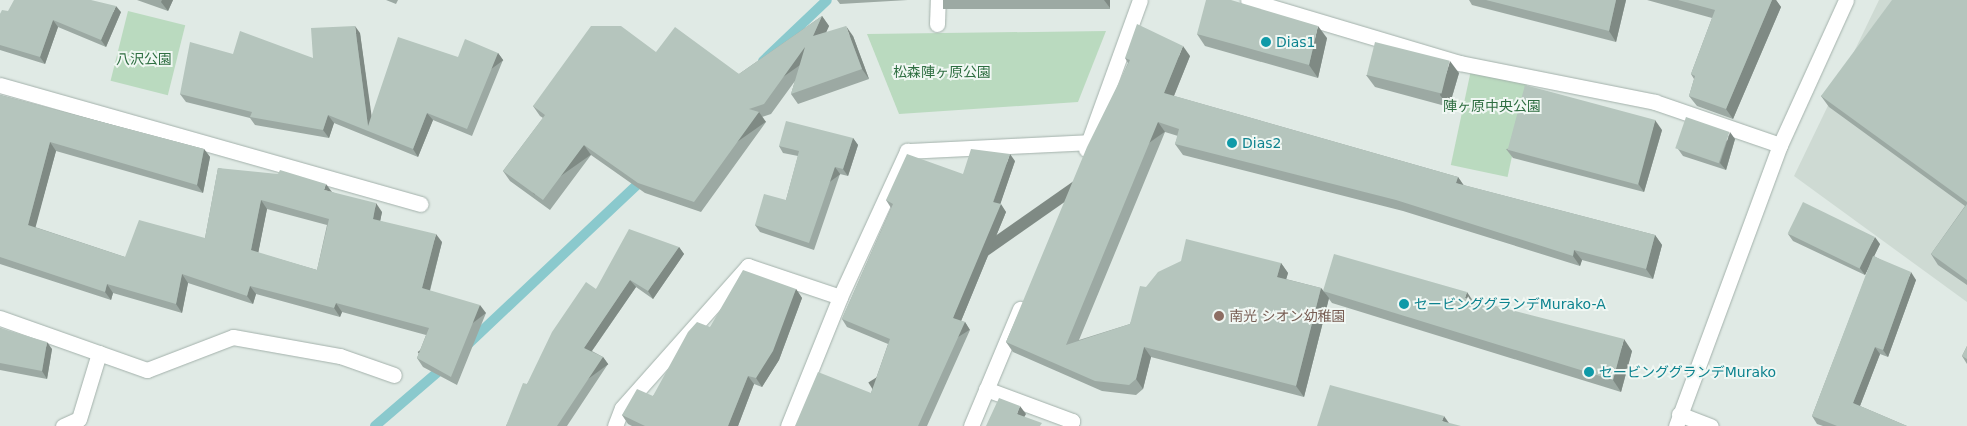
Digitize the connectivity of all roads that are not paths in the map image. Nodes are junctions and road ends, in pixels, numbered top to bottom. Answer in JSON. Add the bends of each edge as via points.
{"nodes":[{"id":1,"x":938,"y":0,"type":"edge"},
{"id":2,"x":1140,"y":0,"type":"edge"},
{"id":3,"x":1248,"y":0,"type":"edge"},
{"id":4,"x":1846,"y":0,"type":"edge"},
{"id":5,"x":937,"y":24,"type":"dead end"},
{"id":6,"x":0,"y":85,"type":"edge"},
{"id":7,"x":1090,"y":142,"type":"junction"},
{"id":8,"x":1780,"y":145,"type":"junction"},
{"id":9,"x":1078,"y":169,"type":"edge"},
{"id":10,"x":420,"y":204,"type":"dead end"},
{"id":11,"x":840,"y":297,"type":"junction"},
{"id":12,"x":1024,"y":297,"type":"edge"},
{"id":13,"x":0,"y":318,"type":"edge"},
{"id":14,"x":100,"y":353,"type":"junction"},
{"id":15,"x":394,"y":375,"type":"dead end"},
{"id":16,"x":986,"y":389,"type":"junction"},
{"id":17,"x":1678,"y":420,"type":"edge"},
{"id":18,"x":64,"y":426,"type":"edge"},
{"id":19,"x":615,"y":426,"type":"edge"},
{"id":20,"x":788,"y":426,"type":"edge"},
{"id":21,"x":971,"y":426,"type":"edge"},
{"id":22,"x":1070,"y":426,"type":"edge"},
{"id":23,"x":1711,"y":426,"type":"edge"}],
"edges":[{"from":1,"to":5,"type":"street"},
{"from":2,"to":7,"type":"street"},
{"from":3,"to":8,"type":"street","via":[[1460,63],[1656,102]]},
{"from":4,"to":8,"type":"street"},
{"from":6,"to":10,"type":"street"},
{"from":7,"to":9,"type":"street"},
{"from":7,"to":11,"type":"street","via":[[907,150]]},
{"from":8,"to":17,"type":"street"},
{"from":11,"to":19,"type":"street","via":[[748,266],[622,408]]},
{"from":11,"to":20,"type":"street"},
{"from":12,"to":16,"type":"street"},
{"from":13,"to":14,"type":"street"},
{"from":14,"to":15,"type":"street","via":[[147,370],[233,337],[340,356]]},
{"from":14,"to":18,"type":"street","via":[[79,419]]},
{"from":16,"to":21,"type":"street"},
{"from":16,"to":22,"type":"street","via":[[1072,421]]},
{"from":17,"to":23,"type":"street"}]}
